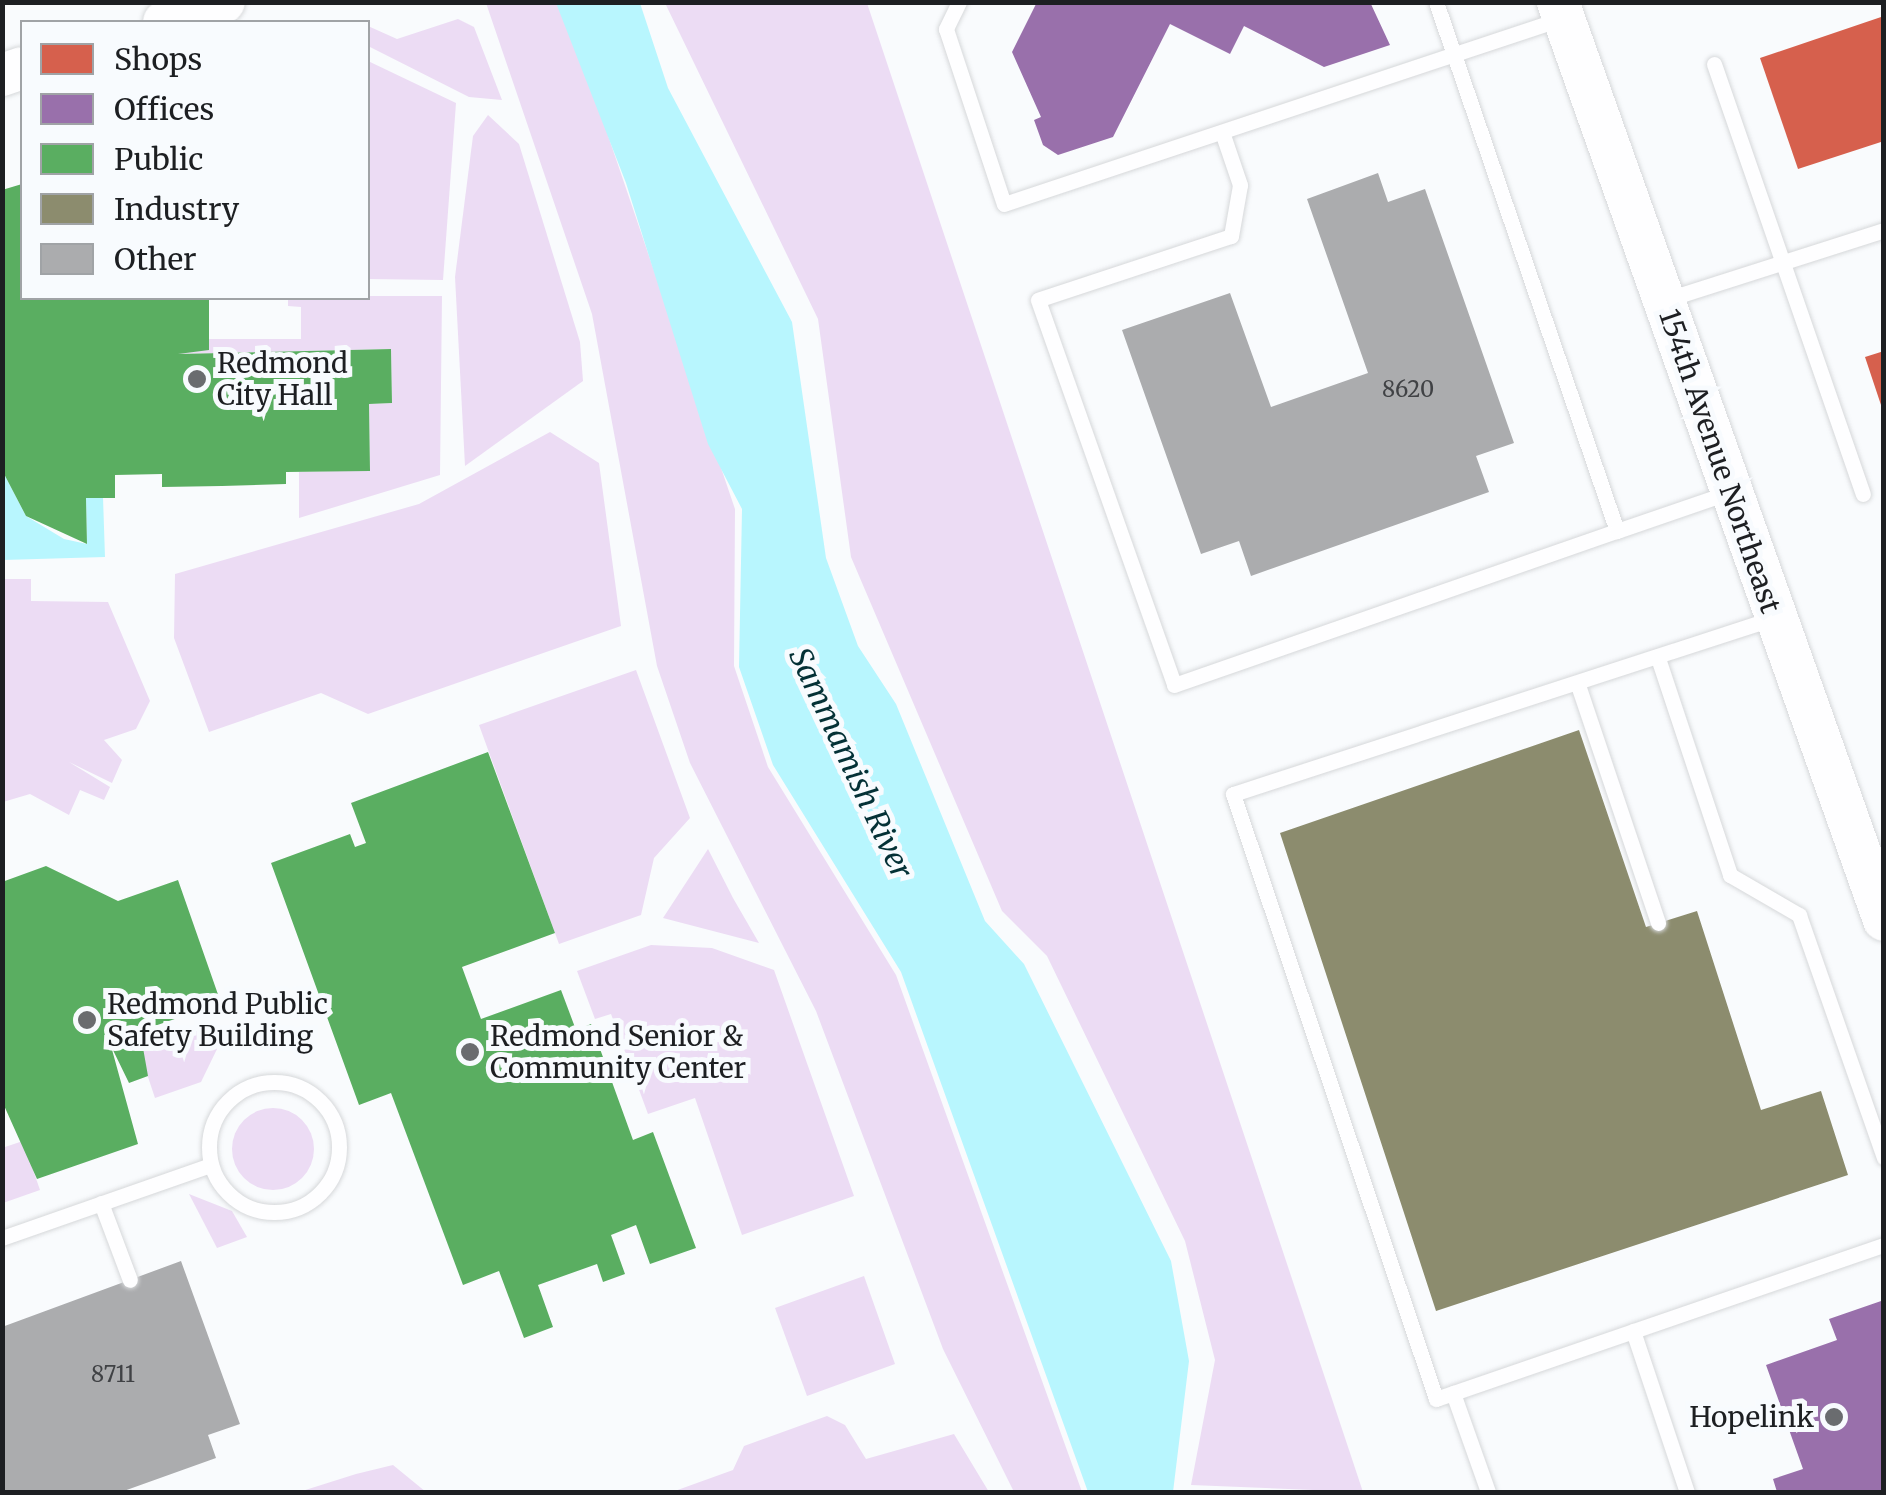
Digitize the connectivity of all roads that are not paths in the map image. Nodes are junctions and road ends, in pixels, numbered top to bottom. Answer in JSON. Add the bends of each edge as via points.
{"nodes":[{"id":1,"x":224,"y":2,"type":"edge"},
{"id":2,"x":958,"y":2,"type":"edge"},
{"id":3,"x":1436,"y":2,"type":"edge"},
{"id":4,"x":1561,"y":10,"type":"edge"},
{"id":5,"x":170,"y":20,"type":"edge"},
{"id":6,"x":1454,"y":54,"type":"junction"},
{"id":7,"x":1714,"y":64,"type":"dead end"},
{"id":8,"x":1222,"y":132,"type":"junction"},
{"id":9,"x":1884,"y":230,"type":"edge"},
{"id":10,"x":1784,"y":261,"type":"junction"},
{"id":11,"x":1664,"y":300,"type":"junction"},
{"id":12,"x":1730,"y":492,"type":"junction"},
{"id":13,"x":1863,"y":494,"type":"dead end"},
{"id":14,"x":1617,"y":532,"type":"junction"},
{"id":15,"x":1774,"y":618,"type":"junction"},
{"id":16,"x":1658,"y":658,"type":"junction"},
{"id":17,"x":1578,"y":685,"type":"junction"},
{"id":18,"x":1884,"y":920,"type":"edge"},
{"id":19,"x":1658,"y":923,"type":"dead end"},
{"id":20,"x":1884,"y":1158,"type":"edge"},
{"id":21,"x":211,"y":1165,"type":"junction"},
{"id":22,"x":101,"y":1203,"type":"junction"},
{"id":23,"x":2,"y":1238,"type":"edge"},
{"id":24,"x":1884,"y":1245,"type":"edge"},
{"id":25,"x":130,"y":1280,"type":"dead end"},
{"id":26,"x":1633,"y":1331,"type":"junction"},
{"id":27,"x":1453,"y":1393,"type":"junction"},
{"id":28,"x":1488,"y":1492,"type":"edge"},
{"id":29,"x":1686,"y":1492,"type":"edge"}],
"edges":[{"from":1,"to":5,"type":"main road"},
{"from":2,"to":8,"type":"lane","via":[[946,29],[1004,204]]},
{"from":3,"to":6,"type":"lane"},
{"from":4,"to":6,"type":"lane"},
{"from":4,"to":11,"type":"main road","name":"154th Avenue Northeast"},
{"from":6,"to":8,"type":"lane"},
{"from":6,"to":14,"type":"lane"},
{"from":7,"to":10,"type":"lane"},
{"from":8,"to":14,"type":"lane","via":[[1240,185],[1232,236],[1038,300],[1174,684]]},
{"from":9,"to":10,"type":"lane"},
{"from":10,"to":11,"type":"lane"},
{"from":10,"to":13,"type":"lane"},
{"from":11,"to":12,"type":"main road","name":"154th Avenue Northeast"},
{"from":12,"to":14,"type":"lane"},
{"from":12,"to":15,"type":"main road","name":"154th Avenue Northeast"},
{"from":15,"to":16,"type":"lane"},
{"from":15,"to":18,"type":"main road","name":"154th Avenue Northeast"},
{"from":16,"to":17,"type":"lane"},
{"from":16,"to":20,"type":"lane","via":[[1730,875],[1799,915]]},
{"from":17,"to":19,"type":"lane"},
{"from":17,"to":27,"type":"lane","via":[[1234,794],[1436,1399]]},
{"from":21,"to":21,"type":"lane","via":[[248,1208],[291,1210],[326,1186],[336,1167],[336,1124],[288,1084],[246,1088],[215,1117]]},
{"from":21,"to":22,"type":"lane"},
{"from":22,"to":23,"type":"lane"},
{"from":22,"to":25,"type":"lane"},
{"from":24,"to":26,"type":"lane"},
{"from":26,"to":27,"type":"lane"},
{"from":26,"to":29,"type":"lane"},
{"from":27,"to":28,"type":"lane"}]}
